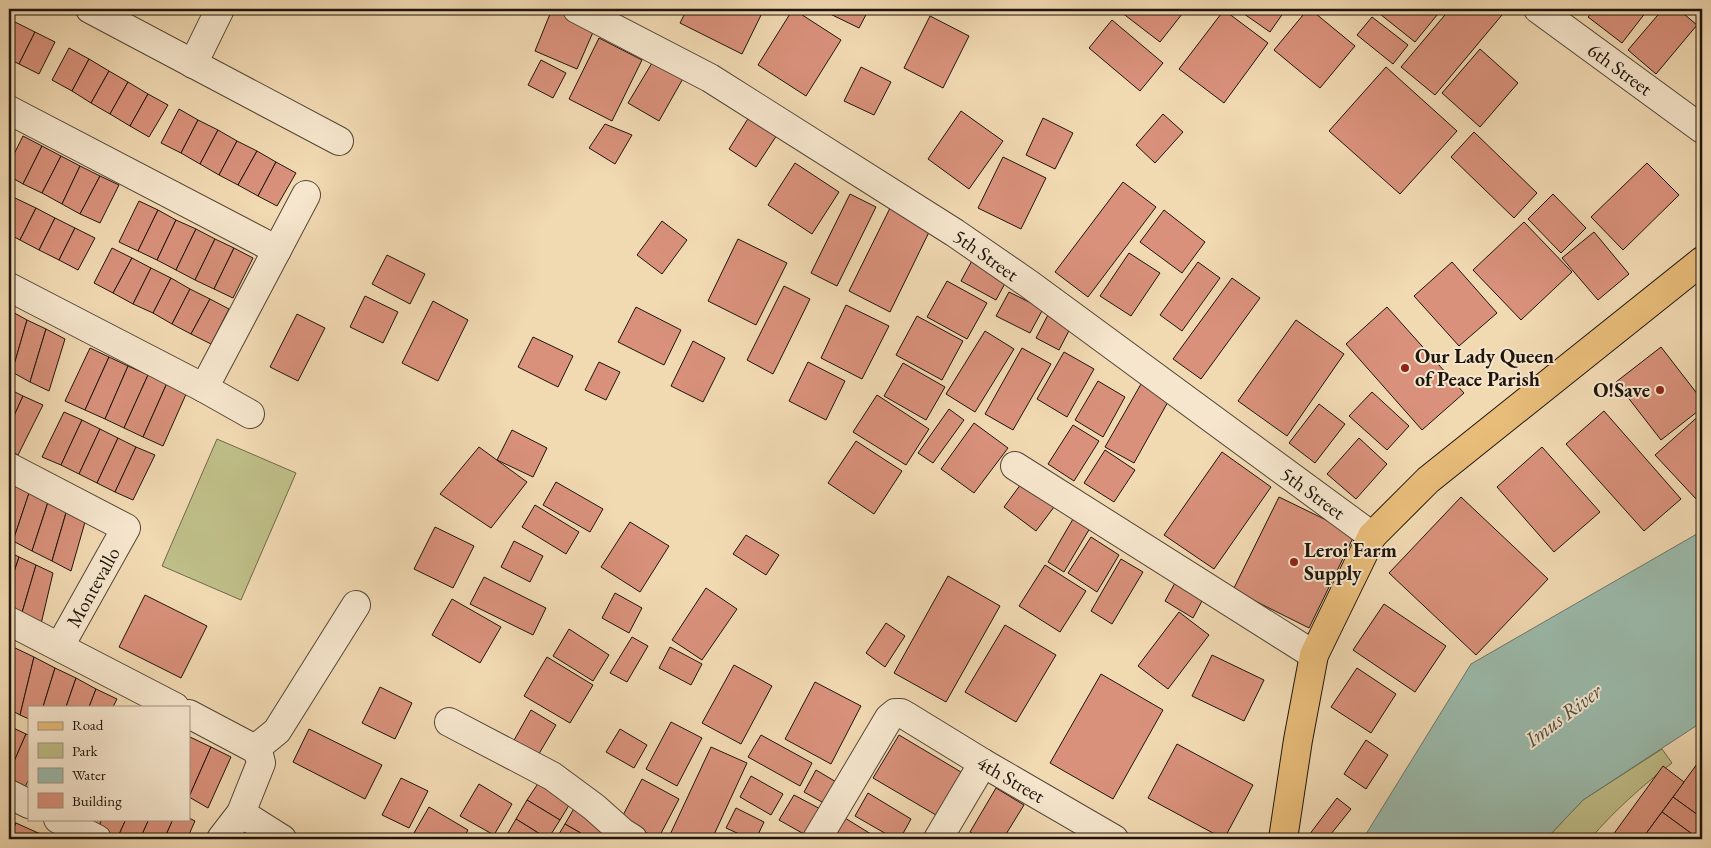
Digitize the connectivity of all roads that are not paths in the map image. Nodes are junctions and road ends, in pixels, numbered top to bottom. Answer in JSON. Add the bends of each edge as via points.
{"nodes":[{"id":1,"x":90,"y":9,"type":"edge"},
{"id":2,"x":220,"y":9,"type":"edge"},
{"id":3,"x":577,"y":9,"type":"edge"},
{"id":4,"x":1538,"y":9,"type":"edge"},
{"id":5,"x":193,"y":64,"type":"junction"},
{"id":6,"x":9,"y":110,"type":"edge"},
{"id":7,"x":1702,"y":129,"type":"edge"},
{"id":8,"x":339,"y":141,"type":"dead end"},
{"id":9,"x":306,"y":195,"type":"dead end"},
{"id":10,"x":276,"y":250,"type":"junction"},
{"id":11,"x":1702,"y":261,"type":"edge"},
{"id":12,"x":9,"y":287,"type":"edge"},
{"id":13,"x":204,"y":388,"type":"junction"},
{"id":14,"x":250,"y":414,"type":"dead end"},
{"id":15,"x":1015,"y":466,"type":"dead end"},
{"id":16,"x":9,"y":467,"type":"edge"},
{"id":17,"x":1372,"y":536,"type":"junction"},
{"id":18,"x":356,"y":605,"type":"dead end"},
{"id":19,"x":9,"y":621,"type":"edge"},
{"id":20,"x":60,"y":646,"type":"junction"},
{"id":21,"x":1314,"y":655,"type":"junction"},
{"id":22,"x":173,"y":706,"type":"edge"},
{"id":23,"x":190,"y":715,"type":"edge"},
{"id":24,"x":449,"y":722,"type":"dead end"},
{"id":25,"x":255,"y":749,"type":"junction"},
{"id":26,"x":983,"y":763,"type":"junction"},
{"id":27,"x":9,"y":794,"type":"edge"},
{"id":28,"x":28,"y":804,"type":"edge"},
{"id":29,"x":241,"y":813,"type":"junction"},
{"id":30,"x":60,"y":820,"type":"edge"},
{"id":31,"x":98,"y":839,"type":"edge"},
{"id":32,"x":221,"y":839,"type":"edge"},
{"id":33,"x":282,"y":839,"type":"edge"},
{"id":34,"x":633,"y":839,"type":"edge"},
{"id":35,"x":817,"y":839,"type":"edge"},
{"id":36,"x":938,"y":839,"type":"edge"},
{"id":37,"x":1114,"y":839,"type":"edge"},
{"id":38,"x":1283,"y":839,"type":"edge"}],
"edges":[{"from":1,"to":5,"type":"street"},
{"from":2,"to":5,"type":"street"},
{"from":3,"to":17,"type":"street","name":"5th Street","via":[[710,78],[955,233]]},
{"from":4,"to":7,"type":"street","name":"6th Street"},
{"from":5,"to":8,"type":"street"},
{"from":6,"to":10,"type":"street"},
{"from":9,"to":10,"type":"street"},
{"from":10,"to":13,"type":"street"},
{"from":11,"to":17,"type":"main road","via":[[1428,480]]},
{"from":12,"to":13,"type":"street"},
{"from":13,"to":14,"type":"street"},
{"from":15,"to":21,"type":"street"},
{"from":16,"to":20,"type":"street","name":"Montevallo","via":[[126,528]]},
{"from":17,"to":21,"type":"main road"},
{"from":18,"to":25,"type":"street","via":[[277,731]]},
{"from":19,"to":20,"type":"street"},
{"from":20,"to":22,"type":"street"},
{"from":21,"to":38,"type":"main road"},
{"from":23,"to":25,"type":"street"},
{"from":24,"to":34,"type":"street","via":[[552,776]]},
{"from":25,"to":29,"type":"street","via":[[261,763]]},
{"from":26,"to":35,"type":"street","name":"4th Street","via":[[901,713],[895,713]]},
{"from":26,"to":36,"type":"street"},
{"from":26,"to":37,"type":"street","name":"4th Street"},
{"from":27,"to":28,"type":"street"},
{"from":29,"to":32,"type":"street"},
{"from":29,"to":33,"type":"street"},
{"from":30,"to":31,"type":"street"}]}
